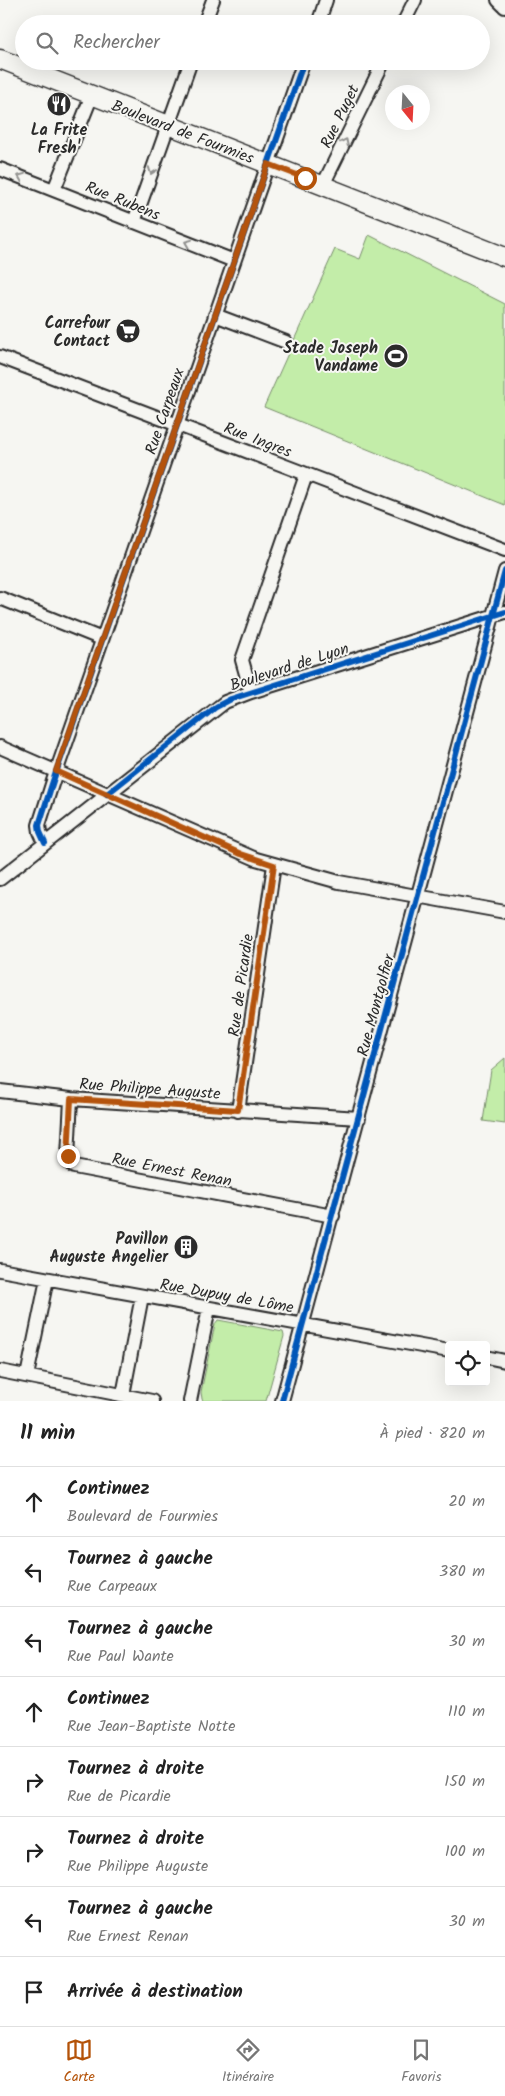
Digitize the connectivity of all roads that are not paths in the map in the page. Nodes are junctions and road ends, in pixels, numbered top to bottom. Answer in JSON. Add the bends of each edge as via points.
{"nodes":[{"id":1,"x":213,"y":0,"type":"edge"},
{"id":2,"x":326,"y":0,"type":"edge"},
{"id":3,"x":415,"y":0,"type":"edge"},
{"id":4,"x":498,"y":0,"type":"edge"},
{"id":5,"x":505,"y":7,"type":"edge"},
{"id":6,"x":207,"y":15,"type":"edge"},
{"id":7,"x":321,"y":15,"type":"edge"},
{"id":8,"x":408,"y":15,"type":"edge"},
{"id":9,"x":0,"y":60,"type":"edge"},
{"id":10,"x":15,"y":66,"type":"edge"},
{"id":11,"x":26,"y":70,"type":"edge"},
{"id":12,"x":188,"y":70,"type":"edge"},
{"id":13,"x":301,"y":70,"type":"edge"},
{"id":14,"x":380,"y":70,"type":"edge"},
{"id":15,"x":92,"y":95,"type":"junction"},
{"id":16,"x":169,"y":125,"type":"junction"},
{"id":17,"x":268,"y":164,"type":"junction"},
{"id":18,"x":0,"y":169,"type":"edge"},
{"id":19,"x":323,"y":185,"type":"junction"},
{"id":20,"x":54,"y":190,"type":"junction"},
{"id":21,"x":134,"y":222,"type":"junction"},
{"id":22,"x":505,"y":256,"type":"edge"},
{"id":23,"x":234,"y":261,"type":"junction"},
{"id":24,"x":215,"y":315,"type":"junction"},
{"id":25,"x":286,"y":342,"type":"dead end"},
{"id":26,"x":0,"y":357,"type":"edge"},
{"id":27,"x":177,"y":424,"type":"junction"},
{"id":28,"x":306,"y":475,"type":"junction"},
{"id":29,"x":505,"y":550,"type":"edge"},
{"id":30,"x":505,"y":571,"type":"edge"},
{"id":31,"x":0,"y":598,"type":"edge"},
{"id":32,"x":499,"y":614,"type":"edge"},
{"id":33,"x":102,"y":639,"type":"junction"},
{"id":34,"x":250,"y":692,"type":"junction"},
{"id":35,"x":0,"y":747,"type":"edge"},
{"id":36,"x":56,"y":771,"type":"junction"},
{"id":37,"x":107,"y":794,"type":"junction"},
{"id":38,"x":45,"y":843,"type":"junction"},
{"id":39,"x":274,"y":865,"type":"junction"},
{"id":40,"x":0,"y":879,"type":"edge"},
{"id":41,"x":418,"y":896,"type":"junction"},
{"id":42,"x":505,"y":912,"type":"edge"},
{"id":43,"x":0,"y":1091,"type":"edge"},
{"id":44,"x":71,"y":1099,"type":"junction"},
{"id":45,"x":238,"y":1110,"type":"junction"},
{"id":46,"x":359,"y":1118,"type":"junction"},
{"id":47,"x":333,"y":1216,"type":"junction"},
{"id":48,"x":0,"y":1270,"type":"edge"},
{"id":49,"x":47,"y":1279,"type":"junction"},
{"id":50,"x":142,"y":1296,"type":"junction"},
{"id":51,"x":209,"y":1308,"type":"junction"},
{"id":52,"x":302,"y":1324,"type":"junction"},
{"id":53,"x":445,"y":1350,"type":"edge"},
{"id":54,"x":490,"y":1359,"type":"edge"},
{"id":55,"x":505,"y":1361,"type":"edge"},
{"id":56,"x":0,"y":1371,"type":"edge"},
{"id":57,"x":27,"y":1376,"type":"junction"},
{"id":58,"x":123,"y":1395,"type":"junction"},
{"id":59,"x":152,"y":1401,"type":"edge"},
{"id":60,"x":190,"y":1401,"type":"edge"},
{"id":61,"x":282,"y":1401,"type":"edge"}],
"edges":[{"from":1,"to":6,"type":"street"},
{"from":2,"to":7,"type":"street"},
{"from":3,"to":8,"type":"street"},
{"from":4,"to":5,"type":"street"},
{"from":9,"to":10,"type":"street","name":"Boulevard de Fourmies"},
{"from":11,"to":15,"type":"street","name":"Boulevard de Fourmies"},
{"from":12,"to":16,"type":"street"},
{"from":13,"to":17,"type":"street","name":"Rue Carpeaux"},
{"from":19,"to":14,"type":"street","name":"Rue Puget","one_way":true},
{"from":15,"to":16,"type":"street","name":"Boulevard de Fourmies"},
{"from":15,"to":20,"type":"street"},
{"from":16,"to":17,"type":"street","name":"Boulevard de Fourmies"},
{"from":16,"to":21,"type":"street","one_way":true},
{"from":17,"to":19,"type":"street","name":"Boulevard de Fourmies"},
{"from":17,"to":23,"type":"street","name":"Rue Carpeaux"},
{"from":20,"to":18,"type":"street","name":"Rue Rubens","one_way":true},
{"from":19,"to":22,"type":"street","name":"Boulevard de Fourmies"},
{"from":20,"to":21,"type":"street","name":"Rue Rubens"},
{"from":23,"to":21,"type":"street","name":"Rue Rubens","one_way":true},
{"from":23,"to":24,"type":"street","name":"Rue Carpeaux"},
{"from":24,"to":25,"type":"street"},
{"from":24,"to":27,"type":"street","name":"Rue Carpeaux"},
{"from":26,"to":27,"type":"street","name":"Rue Ingres"},
{"from":27,"to":28,"type":"street","name":"Rue Ingres"},
{"from":27,"to":33,"type":"street","name":"Rue Carpeaux"},
{"from":28,"to":29,"type":"street","name":"Rue Ingres"},
{"from":28,"to":34,"type":"street","via":[[242,660]]},
{"from":30,"to":32,"type":"street","name":"Rue Montgolfier"},
{"from":31,"to":33,"type":"street"},
{"from":32,"to":34,"type":"street","name":"Boulevard de Lyon"},
{"from":32,"to":41,"type":"street","name":"Rue Montgolfier"},
{"from":33,"to":36,"type":"street","name":"Rue Carpeaux"},
{"from":34,"to":37,"type":"street","name":"Boulevard de Lyon","via":[[216,708]]},
{"from":35,"to":36,"type":"street"},
{"from":36,"to":37,"type":"street"},
{"from":36,"to":38,"type":"street","name":"Rue Carpeaux","via":[[39,825]]},
{"from":37,"to":38,"type":"street","name":"Boulevard de Lyon"},
{"from":37,"to":39,"type":"street","via":[[241,854]]},
{"from":38,"to":40,"type":"street","name":"Boulevard de Lyon"},
{"from":39,"to":41,"type":"street","via":[[333,881]]},
{"from":39,"to":45,"type":"street","name":"Rue de Picardie"},
{"from":41,"to":42,"type":"street"},
{"from":41,"to":46,"type":"street","name":"Rue Montgolfier"},
{"from":43,"to":44,"type":"street","name":"Rue Philippe Auguste"},
{"from":44,"to":45,"type":"street","name":"Rue Philippe Auguste"},
{"from":44,"to":47,"type":"street","name":"Rue Ernest Renan","via":[[68,1156],[72,1165],[78,1168]]},
{"from":45,"to":46,"type":"street","name":"Rue Philippe Auguste"},
{"from":46,"to":47,"type":"street","name":"Rue Montgolfier"},
{"from":47,"to":52,"type":"street","name":"Rue Montgolfier"},
{"from":48,"to":49,"type":"street","name":"Rue Dupuy de Lôme"},
{"from":49,"to":50,"type":"street","name":"Rue Dupuy de Lôme"},
{"from":49,"to":57,"type":"street"},
{"from":50,"to":51,"type":"street","name":"Rue Dupuy de Lôme"},
{"from":50,"to":58,"type":"street"},
{"from":51,"to":52,"type":"street","name":"Rue Dupuy de Lôme"},
{"from":51,"to":60,"type":"street"},
{"from":52,"to":53,"type":"street","name":"Rue Dupuy de Lôme"},
{"from":52,"to":61,"type":"street","name":"Rue Montgolfier"},
{"from":54,"to":55,"type":"street"},
{"from":56,"to":57,"type":"street"},
{"from":57,"to":58,"type":"street"},
{"from":58,"to":59,"type":"street"}]}
